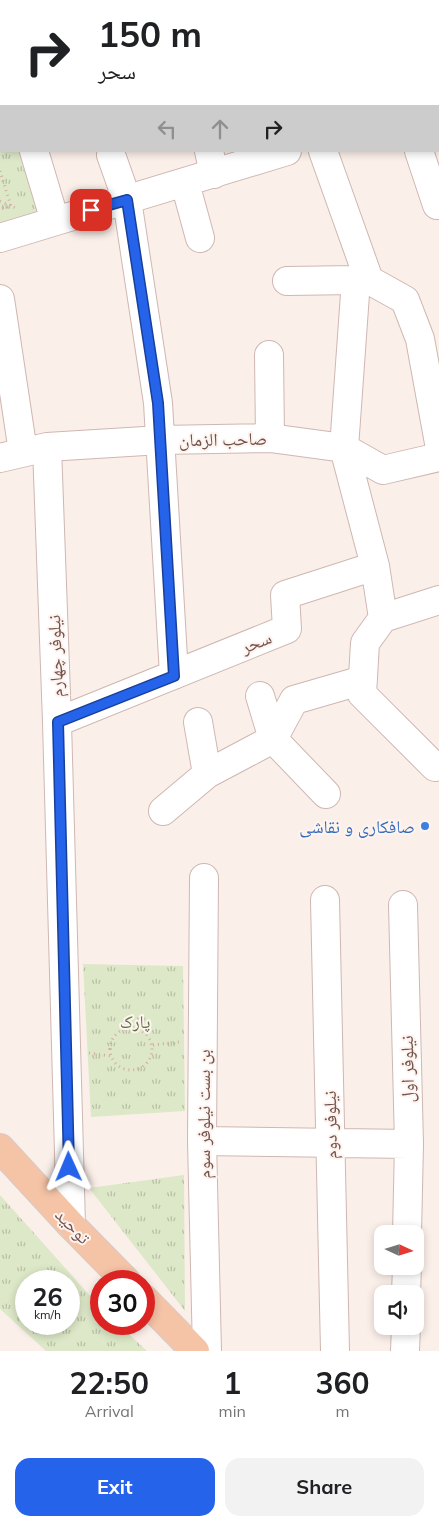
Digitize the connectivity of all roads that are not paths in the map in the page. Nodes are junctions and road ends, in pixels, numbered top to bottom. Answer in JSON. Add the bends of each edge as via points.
{"nodes":[{"id":1,"x":34,"y":152,"type":"edge"},
{"id":2,"x":281,"y":152,"type":"edge"},
{"id":3,"x":323,"y":152,"type":"edge"},
{"id":4,"x":419,"y":152,"type":"edge"},
{"id":5,"x":111,"y":155,"type":"dead end"},
{"id":6,"x":212,"y":163,"type":"edge"},
{"id":7,"x":185,"y":182,"type":"junction"},
{"id":8,"x":127,"y":200,"type":"junction"},
{"id":9,"x":437,"y":205,"type":"dead end"},
{"id":10,"x":55,"y":221,"type":"junction"},
{"id":11,"x":0,"y":238,"type":"edge"},
{"id":12,"x":200,"y":238,"type":"dead end"},
{"id":13,"x":363,"y":280,"type":"junction"},
{"id":14,"x":287,"y":281,"type":"dead end"},
{"id":15,"x":0,"y":299,"type":"edge"},
{"id":16,"x":269,"y":355,"type":"dead end"},
{"id":17,"x":270,"y":438,"type":"junction"},
{"id":18,"x":162,"y":440,"type":"junction"},
{"id":19,"x":439,"y":443,"type":"edge"},
{"id":20,"x":344,"y":448,"type":"junction"},
{"id":21,"x":23,"y":452,"type":"edge"},
{"id":22,"x":439,"y":457,"type":"edge"},
{"id":23,"x":375,"y":566,"type":"junction"},
{"id":24,"x":439,"y":600,"type":"edge"},
{"id":25,"x":383,"y":618,"type":"junction"},
{"id":26,"x":174,"y":676,"type":"junction"},
{"id":27,"x":363,"y":680,"type":"junction"},
{"id":28,"x":260,"y":696,"type":"dead end"},
{"id":29,"x":58,"y":722,"type":"junction"},
{"id":30,"x":198,"y":722,"type":"dead end"},
{"id":31,"x":273,"y":739,"type":"junction"},
{"id":32,"x":435,"y":767,"type":"dead end"},
{"id":33,"x":207,"y":774,"type":"junction"},
{"id":34,"x":326,"y":794,"type":"dead end"},
{"id":35,"x":164,"y":810,"type":"dead end"},
{"id":36,"x":204,"y":878,"type":"dead end"},
{"id":37,"x":325,"y":900,"type":"dead end"},
{"id":38,"x":403,"y":905,"type":"dead end"},
{"id":39,"x":202,"y":1141,"type":"junction"},
{"id":40,"x":330,"y":1142,"type":"junction"},
{"id":41,"x":409,"y":1144,"type":"junction"},
{"id":42,"x":0,"y":1148,"type":"edge"},
{"id":43,"x":71,"y":1225,"type":"junction"},
{"id":44,"x":407,"y":1225,"type":"edge"},
{"id":45,"x":115,"y":1270,"type":"edge"},
{"id":46,"x":155,"y":1310,"type":"edge"},
{"id":47,"x":406,"y":1335,"type":"edge"},
{"id":48,"x":195,"y":1351,"type":"edge"},
{"id":49,"x":207,"y":1351,"type":"edge"},
{"id":50,"x":335,"y":1351,"type":"edge"},
{"id":51,"x":405,"y":1351,"type":"edge"}],
"edges":[{"from":1,"to":10,"type":"street"},
{"from":2,"to":6,"type":"street"},
{"from":3,"to":13,"type":"street"},
{"from":4,"to":9,"type":"street"},
{"from":5,"to":8,"type":"street"},
{"from":6,"to":7,"type":"street"},
{"from":7,"to":8,"type":"street"},
{"from":7,"to":12,"type":"street"},
{"from":8,"to":10,"type":"street"},
{"from":8,"to":18,"type":"street"},
{"from":10,"to":11,"type":"street"},
{"from":13,"to":14,"type":"street"},
{"from":13,"to":19,"type":"street","via":[[405,300],[420,339]]},
{"from":13,"to":20,"type":"street"},
{"from":15,"to":21,"type":"street","name":"نیلوفر چهارم"},
{"from":16,"to":17,"type":"street"},
{"from":17,"to":18,"type":"street","name":"صاحب الزمان"},
{"from":17,"to":20,"type":"street","name":"صاحب الزمان"},
{"from":18,"to":21,"type":"street","name":"صاحب الزمان"},
{"from":18,"to":26,"type":"street"},
{"from":20,"to":22,"type":"street","name":"صاحب الزمان","via":[[384,470]]},
{"from":20,"to":23,"type":"street"},
{"from":21,"to":29,"type":"street","name":"نیلوفر چهارم"},
{"from":23,"to":25,"type":"street"},
{"from":23,"to":26,"type":"street","name":"سحر","via":[[285,595],[287,629]]},
{"from":24,"to":25,"type":"street"},
{"from":25,"to":27,"type":"street","via":[[365,643]]},
{"from":26,"to":29,"type":"street","name":"سحر"},
{"from":27,"to":31,"type":"street","via":[[294,700]]},
{"from":27,"to":32,"type":"street","via":[[362,694]]},
{"from":28,"to":31,"type":"street"},
{"from":29,"to":43,"type":"street","name":"نیلوفر چهارم"},
{"from":30,"to":33,"type":"street"},
{"from":31,"to":33,"type":"street"},
{"from":31,"to":34,"type":"street"},
{"from":33,"to":35,"type":"street"},
{"from":36,"to":39,"type":"street","name":"بن بست نیلوفر سوم"},
{"from":37,"to":40,"type":"street","name":"نیلوفر دوم"},
{"from":38,"to":41,"type":"street","name":"نیلوفر اول"},
{"from":39,"to":40,"type":"street"},
{"from":39,"to":49,"type":"street","name":"بن بست نیلوفر سوم"},
{"from":40,"to":41,"type":"street"},
{"from":40,"to":50,"type":"street","name":"نیلوفر دوم"},
{"from":41,"to":44,"type":"street","name":"نیلوفر اول"},
{"from":42,"to":43,"type":"main road","name":"توحید"},
{"from":43,"to":45,"type":"main road","name":"توحید"},
{"from":46,"to":48,"type":"main road"},
{"from":47,"to":51,"type":"street"}]}
